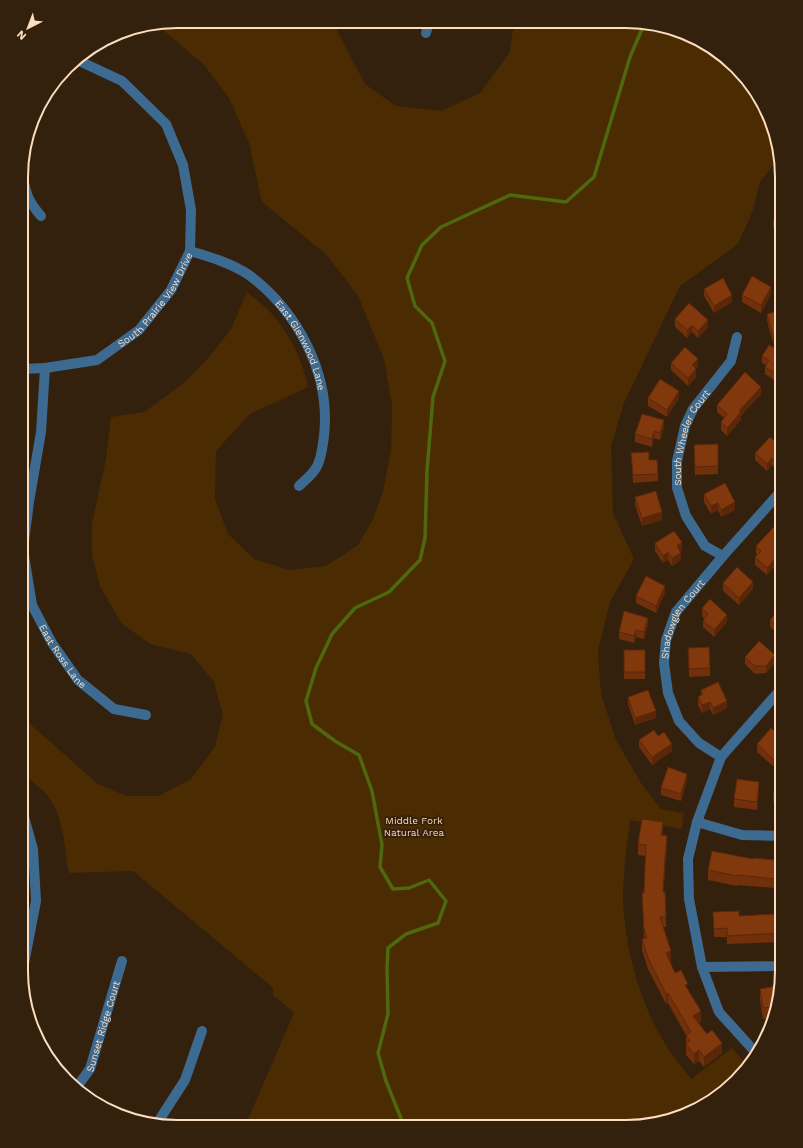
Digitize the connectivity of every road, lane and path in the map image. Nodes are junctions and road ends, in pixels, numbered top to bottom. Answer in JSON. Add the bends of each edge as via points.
{"nodes":[{"id":1,"x":427,"y":28,"type":"edge"},
{"id":2,"x":426,"y":33,"type":"dead end"},
{"id":3,"x":82,"y":62,"type":"edge"},
{"id":4,"x":28,"y":197,"type":"edge"},
{"id":5,"x":41,"y":216,"type":"dead end"},
{"id":6,"x":190,"y":251,"type":"junction"},
{"id":7,"x":737,"y":337,"type":"dead end"},
{"id":8,"x":44,"y":368,"type":"junction"},
{"id":9,"x":28,"y":369,"type":"edge"},
{"id":10,"x":299,"y":486,"type":"dead end"},
{"id":11,"x":775,"y":498,"type":"edge"},
{"id":12,"x":28,"y":510,"type":"edge"},
{"id":13,"x":723,"y":556,"type":"junction"},
{"id":14,"x":28,"y":580,"type":"edge"},
{"id":15,"x":775,"y":696,"type":"edge"},
{"id":16,"x":146,"y":715,"type":"dead end"},
{"id":17,"x":721,"y":757,"type":"junction"},
{"id":18,"x":697,"y":822,"type":"junction"},
{"id":19,"x":28,"y":831,"type":"edge"},
{"id":20,"x":775,"y":837,"type":"edge"},
{"id":21,"x":28,"y":943,"type":"edge"},
{"id":22,"x":122,"y":961,"type":"dead end"},
{"id":23,"x":775,"y":966,"type":"edge"},
{"id":24,"x":702,"y":967,"type":"junction"},
{"id":25,"x":202,"y":1031,"type":"dead end"},
{"id":26,"x":753,"y":1049,"type":"edge"},
{"id":27,"x":79,"y":1083,"type":"edge"},
{"id":28,"x":160,"y":1119,"type":"edge"}],
"edges":[{"from":1,"to":2,"type":"street"},
{"from":3,"to":6,"type":"street","name":"South Prairie View Drive","via":[[122,81],[166,124],[183,166],[192,210]]},
{"from":4,"to":5,"type":"street"},
{"from":6,"to":8,"type":"street","name":"South Prairie View Drive","via":[[171,290],[139,330],[97,360]]},
{"from":6,"to":10,"type":"street","name":"East Glenwood Lane","via":[[224,262],[248,274],[291,316],[306,343],[324,398],[326,421],[317,467]]},
{"from":7,"to":13,"type":"street","name":"South Wheeler Court","via":[[731,361],[693,409],[685,426],[677,461],[677,488],[686,516],[704,546]]},
{"from":8,"to":9,"type":"street","name":"South Prairie View Drive"},
{"from":8,"to":12,"type":"street","name":"East Ross Lane","via":[[41,432]]},
{"from":11,"to":13,"type":"street","name":"Shadowglen Court"},
{"from":13,"to":17,"type":"street","name":"Shadowglen Court","via":[[676,612],[666,640],[664,663],[668,693],[679,721],[699,743]]},
{"from":14,"to":16,"type":"street","name":"East Ross Lane","via":[[32,605],[52,644],[78,680],[114,709]]},
{"from":15,"to":17,"type":"street"},
{"from":17,"to":18,"type":"street"},
{"from":18,"to":20,"type":"street","via":[[742,834]]},
{"from":18,"to":24,"type":"street","via":[[688,859],[689,899]]},
{"from":19,"to":21,"type":"street","via":[[33,849],[36,901]]},
{"from":22,"to":27,"type":"street","name":"Sunset Ridge Court","via":[[90,1068]]},
{"from":23,"to":24,"type":"street"},
{"from":24,"to":26,"type":"street","via":[[719,1012]]},
{"from":25,"to":28,"type":"street","via":[[185,1080]]}]}
